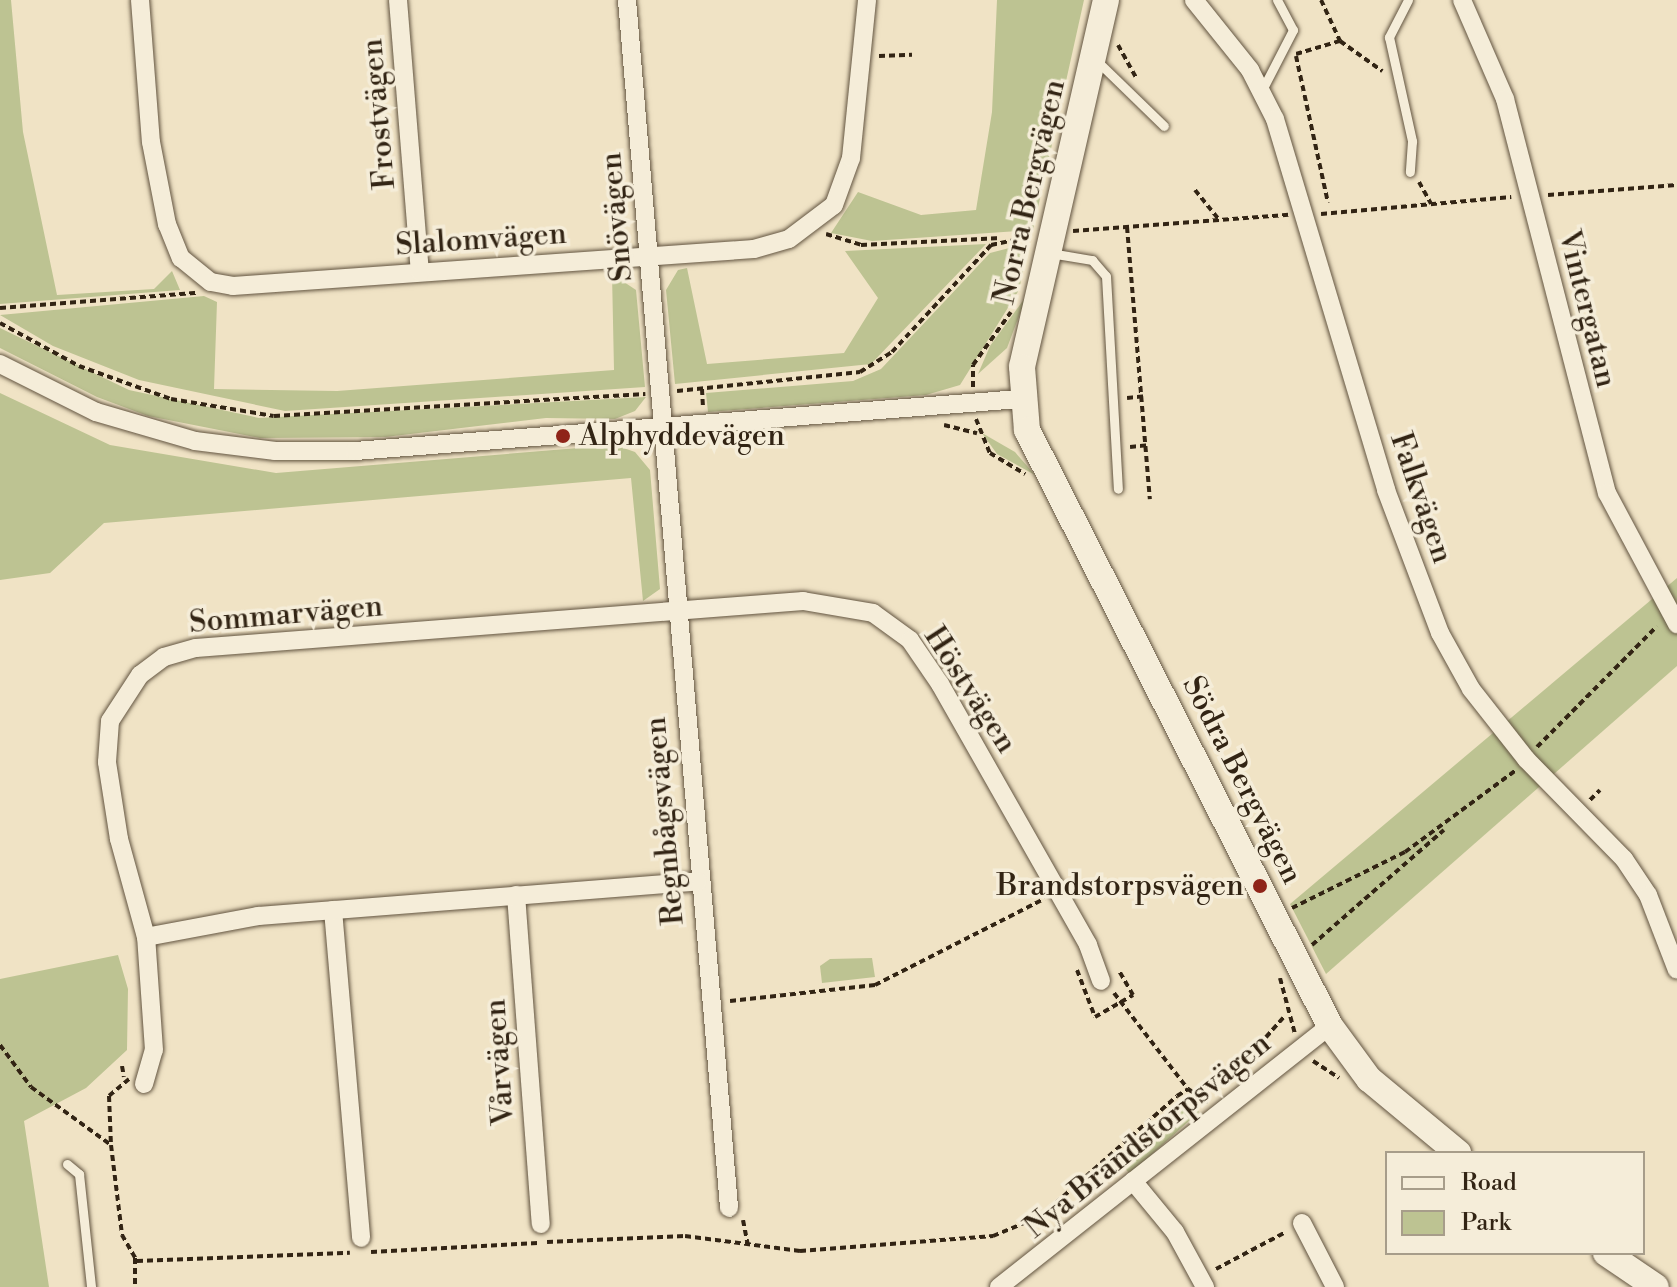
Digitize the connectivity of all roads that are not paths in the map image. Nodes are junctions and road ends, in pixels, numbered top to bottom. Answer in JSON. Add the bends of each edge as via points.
{"nodes":[{"id":1,"x":140,"y":0,"type":"edge"},
{"id":2,"x":398,"y":0,"type":"edge"},
{"id":3,"x":627,"y":0,"type":"edge"},
{"id":4,"x":867,"y":0,"type":"edge"},
{"id":5,"x":1106,"y":0,"type":"edge"},
{"id":6,"x":1194,"y":0,"type":"edge"},
{"id":7,"x":1277,"y":0,"type":"edge"},
{"id":8,"x":1408,"y":0,"type":"edge"},
{"id":9,"x":1462,"y":0,"type":"edge"},
{"id":10,"x":1093,"y":56,"type":"junction"},
{"id":11,"x":1261,"y":92,"type":"junction"},
{"id":12,"x":1164,"y":126,"type":"dead end"},
{"id":13,"x":1410,"y":172,"type":"road end"},
{"id":14,"x":1042,"y":245,"type":"junction"},
{"id":15,"x":648,"y":255,"type":"junction"},
{"id":16,"x":420,"y":272,"type":"junction"},
{"id":17,"x":0,"y":364,"type":"edge"},
{"id":18,"x":1020,"y":399,"type":"junction"},
{"id":19,"x":660,"y":429,"type":"junction"},
{"id":20,"x":1118,"y":489,"type":"dead end"},
{"id":21,"x":677,"y":612,"type":"junction"},
{"id":22,"x":1670,"y":623,"type":"edge"},
{"id":23,"x":698,"y":881,"type":"junction"},
{"id":24,"x":516,"y":895,"type":"junction"},
{"id":25,"x":333,"y":910,"type":"junction"},
{"id":26,"x":146,"y":937,"type":"junction"},
{"id":27,"x":1677,"y":970,"type":"edge"},
{"id":28,"x":1101,"y":981,"type":"road end"},
{"id":29,"x":1330,"y":1026,"type":"junction"},
{"id":30,"x":144,"y":1084,"type":"road end"},
{"id":31,"x":1456,"y":1151,"type":"edge"},
{"id":32,"x":67,"y":1164,"type":"dead end"},
{"id":33,"x":1133,"y":1181,"type":"junction"},
{"id":34,"x":729,"y":1208,"type":"road end"},
{"id":35,"x":1302,"y":1223,"type":"road end"},
{"id":36,"x":541,"y":1224,"type":"dead end"},
{"id":37,"x":361,"y":1238,"type":"dead end"},
{"id":38,"x":1609,"y":1255,"type":"edge"},
{"id":39,"x":1202,"y":1282,"type":"edge"},
{"id":40,"x":91,"y":1287,"type":"edge"},
{"id":41,"x":999,"y":1287,"type":"edge"},
{"id":42,"x":1335,"y":1287,"type":"edge"},
{"id":43,"x":1656,"y":1287,"type":"edge"}],
"edges":[{"from":1,"to":16,"type":"street","name":"Slalomvägen","via":[[151,142],[181,258],[201,277],[233,286]]},
{"from":2,"to":16,"type":"street","name":"Frostvägen"},
{"from":3,"to":15,"type":"street","name":"Snövägen"},
{"from":4,"to":15,"type":"street","name":"Slalomvägen","via":[[863,92],[834,205],[789,239],[754,249]]},
{"from":5,"to":10,"type":"street","name":"Norra Bergvägen"},
{"from":6,"to":11,"type":"street","name":"Falkvägen"},
{"from":7,"to":11,"type":"lane","via":[[1293,30]]},
{"from":8,"to":13,"type":"lane","via":[[1389,31],[1412,141]]},
{"from":9,"to":22,"type":"street","name":"Vintergatan","via":[[1505,99],[1607,493]]},
{"from":10,"to":12,"type":"lane"},
{"from":10,"to":14,"type":"street","name":"Norra Bergvägen"},
{"from":11,"to":27,"type":"street","name":"Falkvägen","via":[[1308,215],[1386,490],[1440,633],[1511,740],[1624,859],[1648,895]]},
{"from":14,"to":18,"type":"street","name":"Norra Bergvägen"},
{"from":14,"to":20,"type":"lane","via":[[1092,260],[1106,276]]},
{"from":15,"to":16,"type":"street","name":"Slalomvägen"},
{"from":15,"to":19,"type":"street","name":"Snövägen"},
{"from":17,"to":19,"type":"street","via":[[96,412],[195,441],[275,451]]},
{"from":18,"to":19,"type":"street"},
{"from":18,"to":29,"type":"street","name":"Södra Bergvägen","via":[[1027,430]]},
{"from":19,"to":21,"type":"street","name":"Regnbågsvägen"},
{"from":21,"to":23,"type":"street","name":"Regnbågsvägen"},
{"from":21,"to":26,"type":"street","name":"Sommarvägen","via":[[196,648],[164,657],[122,695],[110,721],[107,762],[133,911]]},
{"from":21,"to":28,"type":"street","name":"Höstvägen","via":[[836,602],[873,613],[910,640],[1088,945]]},
{"from":23,"to":24,"type":"street"},
{"from":23,"to":34,"type":"street","name":"Regnbågsvägen"},
{"from":24,"to":25,"type":"street"},
{"from":24,"to":36,"type":"street","name":"Vårvägen"},
{"from":25,"to":26,"type":"street","via":[[206,922]]},
{"from":25,"to":37,"type":"street"},
{"from":26,"to":30,"type":"street","name":"Sommarvägen","via":[[154,1050]]},
{"from":29,"to":31,"type":"street","name":"Södra Bergvägen","via":[[1369,1079]]},
{"from":29,"to":33,"type":"street","name":"Nya Brandstorpsvägen"},
{"from":32,"to":40,"type":"lane","via":[[79,1174]]},
{"from":33,"to":39,"type":"street","via":[[1175,1232]]},
{"from":33,"to":41,"type":"street","name":"Nya Brandstorpsvägen","via":[[1033,1267]]},
{"from":35,"to":42,"type":"street"},
{"from":38,"to":43,"type":"street"}]}
